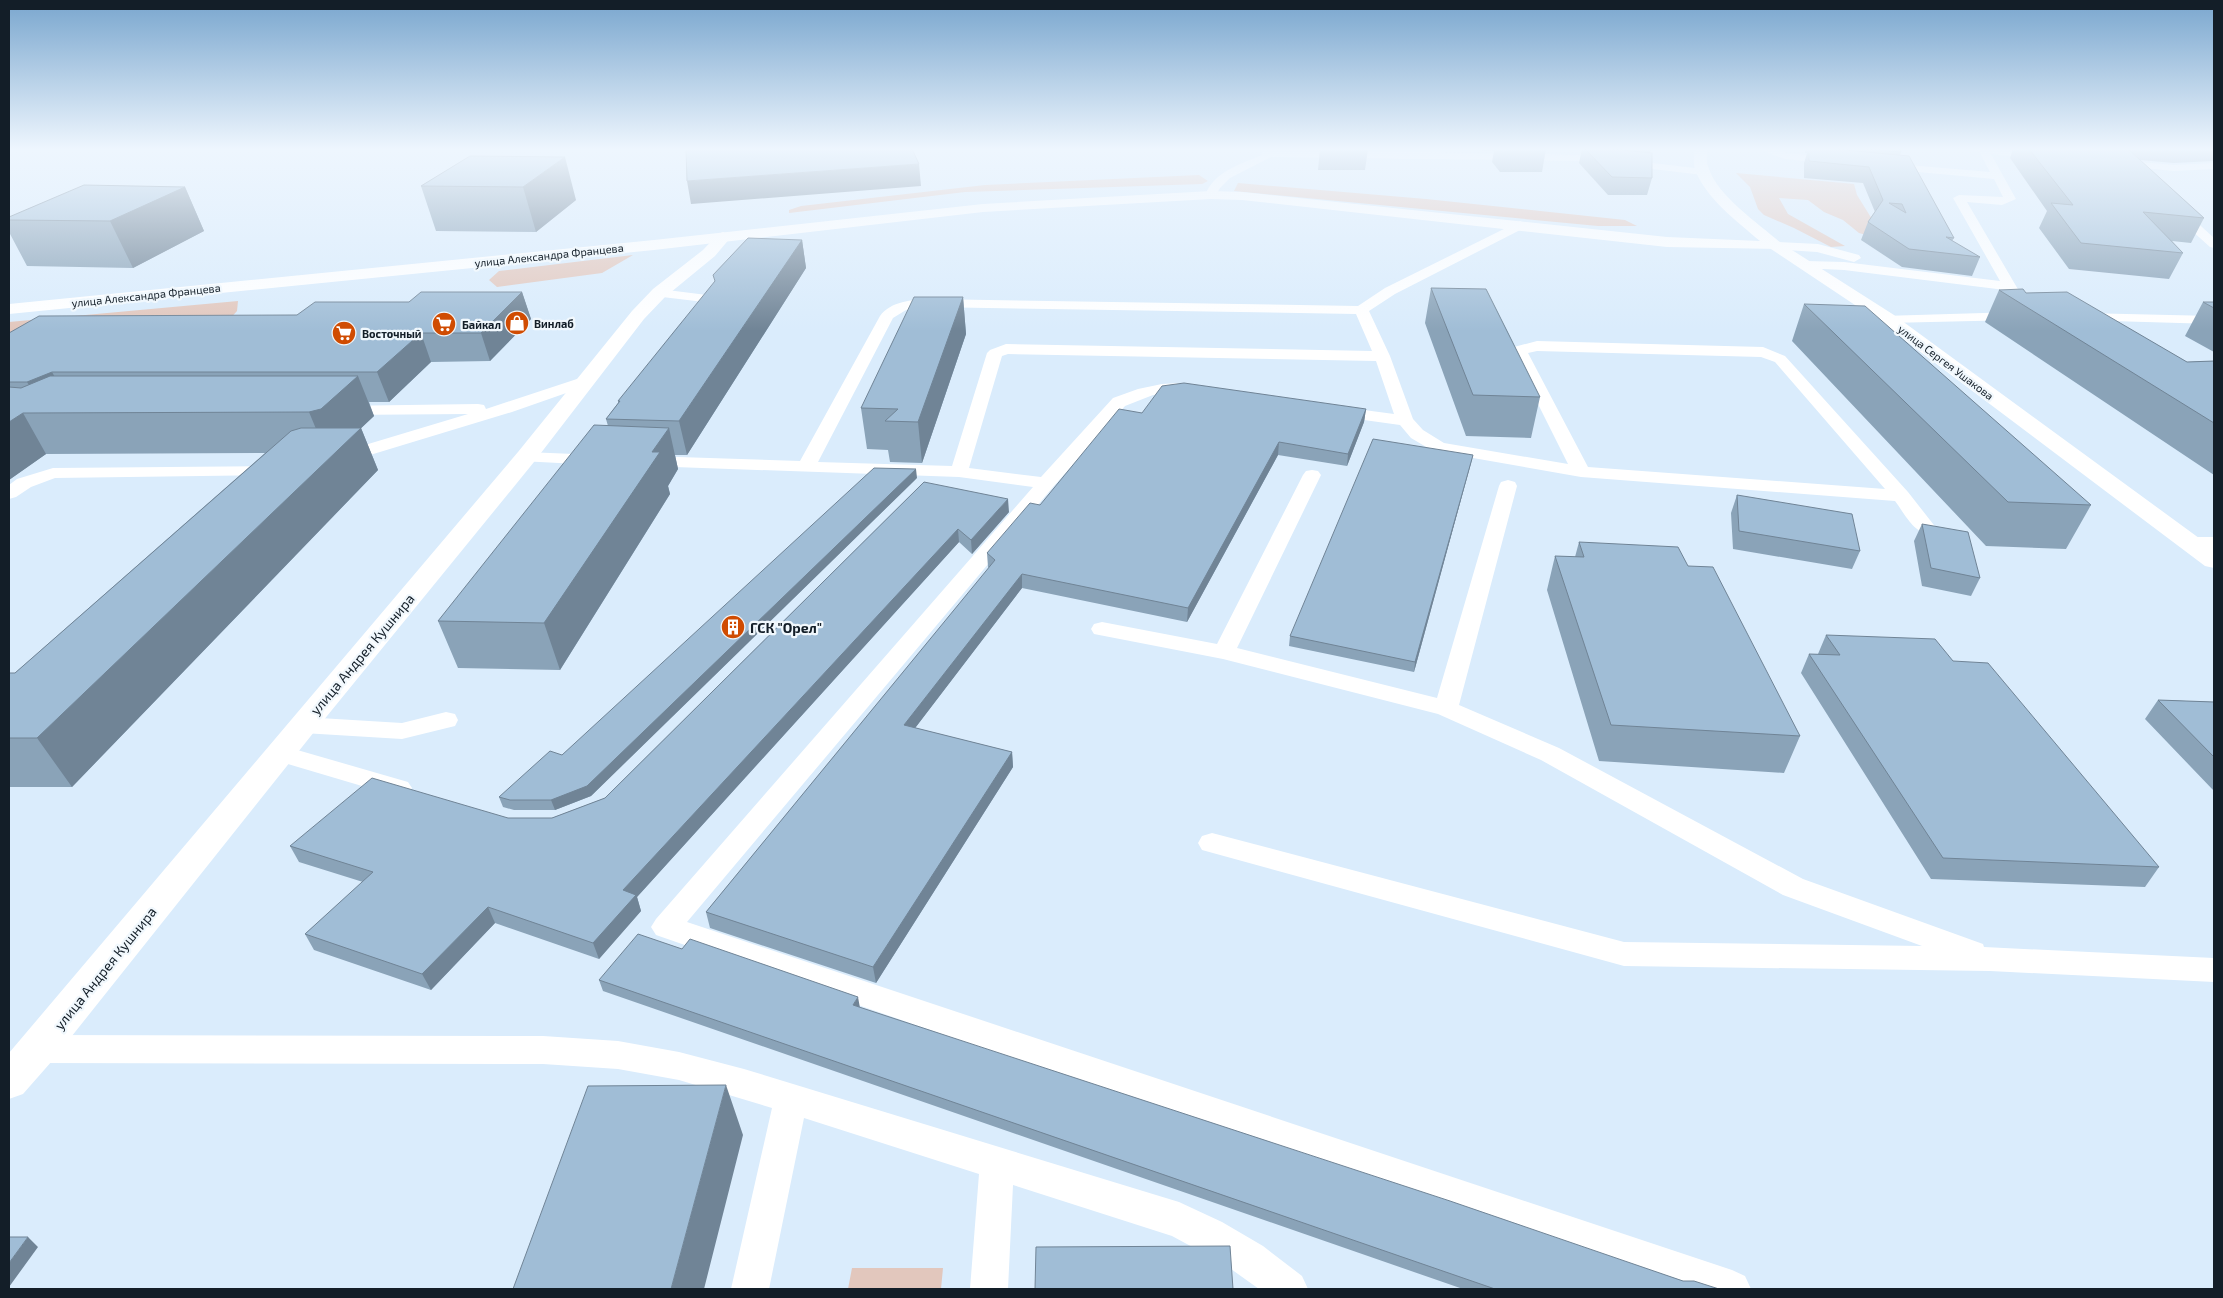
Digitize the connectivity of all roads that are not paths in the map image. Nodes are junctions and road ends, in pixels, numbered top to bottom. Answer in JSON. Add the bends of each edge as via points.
{"nodes":[{"id":1,"x":970,"y":210,"type":"edge"},
{"id":2,"x":1372,"y":210,"type":"edge"},
{"id":3,"x":1733,"y":210,"type":"edge"},
{"id":4,"x":1966,"y":210,"type":"edge"},
{"id":5,"x":2176,"y":210,"type":"edge"},
{"id":6,"x":1520,"y":225,"type":"junction"},
{"id":7,"x":723,"y":237,"type":"junction"},
{"id":8,"x":2214,"y":244,"type":"edge"},
{"id":9,"x":1776,"y":246,"type":"junction"},
{"id":10,"x":1806,"y":265,"type":"junction"},
{"id":11,"x":1910,"y":275,"type":"junction"},
{"id":12,"x":2009,"y":286,"type":"junction"},
{"id":13,"x":659,"y":293,"type":"junction"},
{"id":14,"x":9,"y":309,"type":"edge"},
{"id":15,"x":1361,"y":310,"type":"junction"},
{"id":16,"x":2027,"y":316,"type":"junction"},
{"id":17,"x":2044,"y":316,"type":"edge"},
{"id":18,"x":2071,"y":317,"type":"edge"},
{"id":19,"x":1888,"y":319,"type":"junction"},
{"id":20,"x":2214,"y":320,"type":"edge"},
{"id":21,"x":694,"y":332,"type":"edge"},
{"id":22,"x":1382,"y":356,"type":"junction"},
{"id":23,"x":586,"y":381,"type":"junction"},
{"id":24,"x":1213,"y":392,"type":"edge"},
{"id":25,"x":1309,"y":407,"type":"edge"},
{"id":26,"x":506,"y":408,"type":"junction"},
{"id":27,"x":324,"y":410,"type":"edge"},
{"id":28,"x":1405,"y":422,"type":"junction"},
{"id":29,"x":526,"y":457,"type":"junction"},
{"id":30,"x":322,"y":462,"type":"edge"},
{"id":31,"x":806,"y":467,"type":"junction"},
{"id":32,"x":948,"y":472,"type":"junction"},
{"id":33,"x":1580,"y":472,"type":"junction"},
{"id":34,"x":1312,"y":475,"type":"dead end"},
{"id":35,"x":1046,"y":484,"type":"junction"},
{"id":36,"x":1508,"y":486,"type":"dead end"},
{"id":37,"x":266,"y":490,"type":"edge"},
{"id":38,"x":916,"y":492,"type":"edge"},
{"id":39,"x":9,"y":493,"type":"edge"},
{"id":40,"x":1902,"y":496,"type":"junction"},
{"id":41,"x":1927,"y":529,"type":"edge"},
{"id":42,"x":2190,"y":543,"type":"junction"},
{"id":43,"x":2214,"y":543,"type":"edge"},
{"id":44,"x":2214,"y":561,"type":"edge"},
{"id":45,"x":1102,"y":629,"type":"dead end"},
{"id":46,"x":1224,"y":652,"type":"junction"},
{"id":47,"x":1446,"y":708,"type":"junction"},
{"id":48,"x":446,"y":720,"type":"dead end"},
{"id":49,"x":303,"y":725,"type":"junction"},
{"id":50,"x":280,"y":753,"type":"junction"},
{"id":51,"x":420,"y":794,"type":"edge"},
{"id":52,"x":1212,"y":843,"type":"dead end"},
{"id":53,"x":1990,"y":959,"type":"junction"},
{"id":54,"x":2214,"y":970,"type":"edge"},
{"id":55,"x":38,"y":1049,"type":"junction"},
{"id":56,"x":9,"y":1081,"type":"edge"},
{"id":57,"x":791,"y":1099,"type":"junction"},
{"id":58,"x":997,"y":1163,"type":"junction"},
{"id":59,"x":750,"y":1289,"type":"edge"},
{"id":60,"x":989,"y":1289,"type":"edge"},
{"id":61,"x":1289,"y":1289,"type":"edge"},
{"id":62,"x":1732,"y":1289,"type":"edge"}],
"edges":[{"from":1,"to":7,"type":"street","name":"улица Александра Францева"},
{"from":2,"to":6,"type":"street","name":"улица Александра Францева"},
{"from":3,"to":9,"type":"street","name":"улица Сергея Ушакова"},
{"from":4,"to":12,"type":"lane"},
{"from":5,"to":8,"type":"lane"},
{"from":6,"to":9,"type":"street","name":"улица Александра Францева","via":[[1667,242]]},
{"from":6,"to":15,"type":"lane","via":[[1390,291]]},
{"from":7,"to":13,"type":"street","name":"улица Андрея Кушнира","via":[[709,254]]},
{"from":7,"to":14,"type":"street","name":"улица Александра Францева"},
{"from":9,"to":10,"type":"street","name":"улица Сергея Ушакова"},
{"from":9,"to":11,"type":"lane","via":[[1818,248]]},
{"from":10,"to":11,"type":"lane","via":[[1844,266]]},
{"from":10,"to":19,"type":"street","name":"улица Сергея Ушакова"},
{"from":11,"to":12,"type":"lane"},
{"from":12,"to":16,"type":"lane"},
{"from":13,"to":21,"type":"lane","via":[[710,299],[712,310]]},
{"from":13,"to":23,"type":"street","name":"улица Андрея Кушнира"},
{"from":15,"to":22,"type":"lane"},
{"from":15,"to":31,"type":"lane","via":[[929,303],[902,307],[887,316]]},
{"from":16,"to":17,"type":"lane"},
{"from":16,"to":19,"type":"lane"},
{"from":18,"to":20,"type":"lane"},
{"from":19,"to":42,"type":"street","name":"улица Сергея Ушакова"},
{"from":22,"to":28,"type":"lane"},
{"from":22,"to":32,"type":"lane","via":[[1006,349],[996,353]]},
{"from":23,"to":26,"type":"lane"},
{"from":23,"to":29,"type":"street","name":"улица Андрея Кушнира"},
{"from":24,"to":35,"type":"lane","via":[[1164,389],[1133,395],[1119,402]]},
{"from":25,"to":28,"type":"lane"},
{"from":26,"to":27,"type":"lane"},
{"from":26,"to":30,"type":"lane"},
{"from":28,"to":33,"type":"lane","via":[[1417,434],[1439,447]]},
{"from":29,"to":31,"type":"lane"},
{"from":29,"to":49,"type":"street","name":"улица Андрея Кушнира"},
{"from":31,"to":32,"type":"lane"},
{"from":32,"to":35,"type":"lane"},
{"from":32,"to":38,"type":"lane"},
{"from":33,"to":40,"type":"lane"},
{"from":33,"to":40,"type":"lane","via":[[1519,350],[1537,346],[1772,354],[1780,359]]},
{"from":34,"to":46,"type":"lane"},
{"from":35,"to":62,"type":"lane","via":[[666,928]]},
{"from":36,"to":47,"type":"lane"},
{"from":37,"to":39,"type":"lane","via":[[288,471],[53,473],[24,483]]},
{"from":40,"to":41,"type":"lane"},
{"from":42,"to":43,"type":"lane"},
{"from":42,"to":44,"type":"street","name":"улица Сергея Ушакова"},
{"from":45,"to":46,"type":"lane"},
{"from":46,"to":47,"type":"lane"},
{"from":47,"to":53,"type":"lane","via":[[1550,754],[1793,887]]},
{"from":48,"to":49,"type":"lane","via":[[402,731]]},
{"from":49,"to":50,"type":"street","name":"улица Андрея Кушнира"},
{"from":50,"to":51,"type":"lane"},
{"from":50,"to":55,"type":"street","name":"улица Андрея Кушнира"},
{"from":52,"to":53,"type":"lane","via":[[1624,954]]},
{"from":53,"to":54,"type":"lane"},
{"from":55,"to":56,"type":"street","name":"улица Андрея Кушнира"},
{"from":55,"to":57,"type":"lane","via":[[543,1050],[599,1054],[679,1066]]},
{"from":57,"to":58,"type":"lane"},
{"from":57,"to":59,"type":"lane"},
{"from":58,"to":60,"type":"lane"},
{"from":58,"to":61,"type":"lane","via":[[1179,1220],[1246,1255]]}]}
